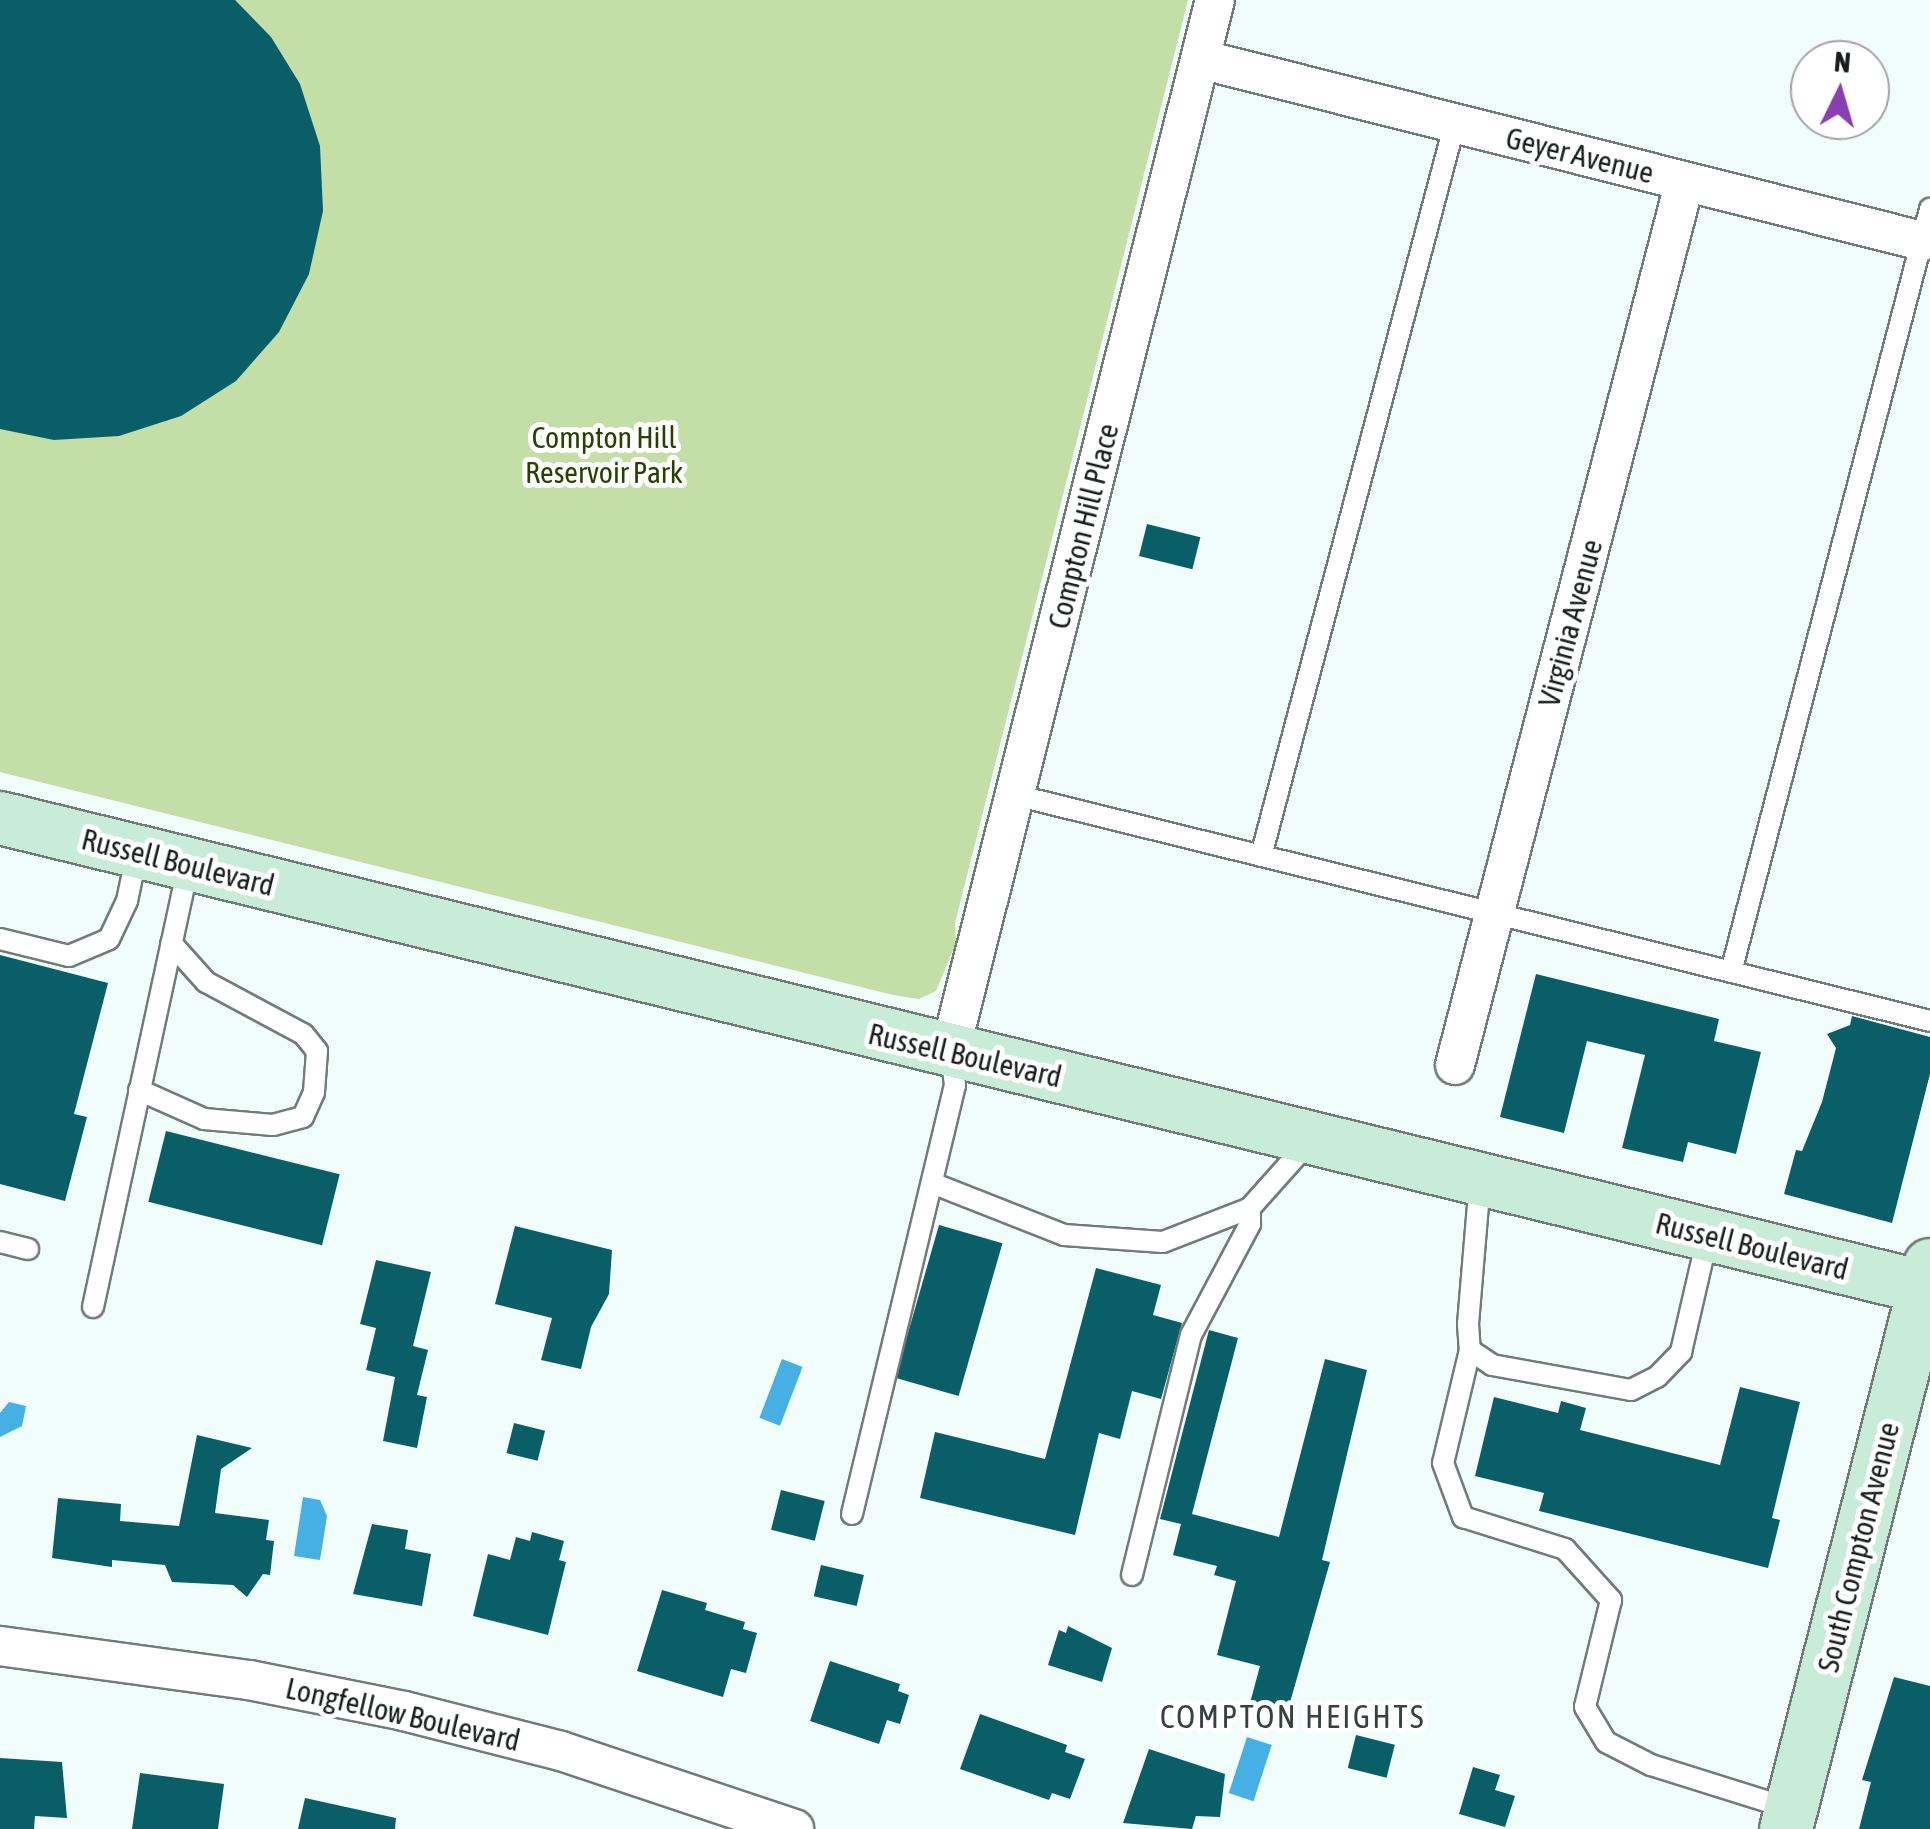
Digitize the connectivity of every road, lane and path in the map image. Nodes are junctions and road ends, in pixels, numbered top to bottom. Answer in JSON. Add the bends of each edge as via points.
{"nodes":[{"id":1,"x":1215,"y":0,"type":"edge"},
{"id":2,"x":1200,"y":59,"type":"junction"},
{"id":3,"x":1455,"y":123,"type":"junction"},
{"id":4,"x":1685,"y":182,"type":"junction"},
{"id":5,"x":1926,"y":225,"type":"edge"},
{"id":6,"x":1015,"y":795,"type":"junction"},
{"id":7,"x":0,"y":818,"type":"edge"},
{"id":8,"x":137,"y":852,"type":"junction"},
{"id":9,"x":1261,"y":856,"type":"junction"},
{"id":10,"x":189,"y":865,"type":"junction"},
{"id":11,"x":1494,"y":913,"type":"junction"},
{"id":12,"x":0,"y":939,"type":"edge"},
{"id":13,"x":170,"y":943,"type":"junction"},
{"id":14,"x":1731,"y":972,"type":"junction"},
{"id":15,"x":1930,"y":1021,"type":"edge"},
{"id":16,"x":950,"y":1051,"type":"junction"},
{"id":17,"x":1456,"y":1064,"type":"dead end"},
{"id":18,"x":139,"y":1090,"type":"junction"},
{"id":19,"x":1312,"y":1138,"type":"junction"},
{"id":20,"x":1480,"y":1180,"type":"junction"},
{"id":21,"x":932,"y":1183,"type":"junction"},
{"id":22,"x":1250,"y":1208,"type":"junction"},
{"id":23,"x":1708,"y":1235,"type":"junction"},
{"id":24,"x":0,"y":1242,"type":"edge"},
{"id":25,"x":28,"y":1249,"type":"dead end"},
{"id":26,"x":1928,"y":1281,"type":"edge"},
{"id":27,"x":93,"y":1307,"type":"dead end"},
{"id":28,"x":1470,"y":1350,"type":"junction"},
{"id":29,"x":852,"y":1514,"type":"dead end"},
{"id":30,"x":1132,"y":1575,"type":"dead end"},
{"id":31,"x":0,"y":1646,"type":"edge"},
{"id":32,"x":1789,"y":1819,"type":"edge"},
{"id":33,"x":794,"y":1829,"type":"edge"}],
"edges":[{"from":1,"to":2,"type":"street","name":"Compton Hill Place"},
{"from":2,"to":3,"type":"street","name":"Geyer Avenue"},
{"from":2,"to":6,"type":"street","name":"Compton Hill Place"},
{"from":3,"to":4,"type":"street","name":"Geyer Avenue"},
{"from":3,"to":9,"type":"lane"},
{"from":4,"to":5,"type":"street","name":"Geyer Avenue"},
{"from":4,"to":11,"type":"street","name":"Virginia Avenue"},
{"from":5,"to":14,"type":"lane","name":"Geyer Avenue"},
{"from":6,"to":9,"type":"lane"},
{"from":6,"to":16,"type":"street","name":"Compton Hill Place"},
{"from":7,"to":8,"type":"main road","name":"Russell Boulevard"},
{"from":8,"to":10,"type":"main road","name":"Russell Boulevard"},
{"from":8,"to":12,"type":"lane","via":[[127,902],[109,938],[69,956]]},
{"from":9,"to":11,"type":"lane"},
{"from":10,"to":13,"type":"lane"},
{"from":10,"to":16,"type":"main road","name":"Russell Boulevard"},
{"from":11,"to":14,"type":"lane"},
{"from":11,"to":17,"type":"street","name":"Virginia Avenue"},
{"from":13,"to":18,"type":"lane"},
{"from":13,"to":18,"type":"lane","via":[[206,982],[303,1034],[317,1050],[314,1092],[303,1117],[273,1125],[204,1119]]},
{"from":14,"to":15,"type":"lane"},
{"from":16,"to":19,"type":"main road","name":"Russell Boulevard"},
{"from":16,"to":21,"type":"lane","via":[[955,1086]]},
{"from":18,"to":27,"type":"lane"},
{"from":19,"to":20,"type":"main road","name":"Russell Boulevard"},
{"from":19,"to":22,"type":"lane"},
{"from":20,"to":23,"type":"main road","name":"Russell Boulevard"},
{"from":20,"to":28,"type":"lane"},
{"from":21,"to":22,"type":"lane","via":[[1008,1218],[1116,1244],[1164,1242]]},
{"from":21,"to":29,"type":"lane"},
{"from":22,"to":30,"type":"lane","via":[[1250,1224],[1191,1335]]},
{"from":23,"to":26,"type":"main road","name":"Russell Boulevard"},
{"from":23,"to":28,"type":"lane","via":[[1681,1352],[1657,1377],[1631,1390],[1492,1365]]},
{"from":24,"to":25,"type":"lane"},
{"from":26,"to":32,"type":"main road","name":"South Compton Avenue"},
{"from":28,"to":32,"type":"lane","via":[[1443,1463],[1463,1517],[1565,1549],[1611,1600],[1585,1707],[1606,1742]]},
{"from":31,"to":33,"type":"street","name":"Longfellow Boulevard","via":[[249,1680],[404,1711],[561,1752]]}]}
